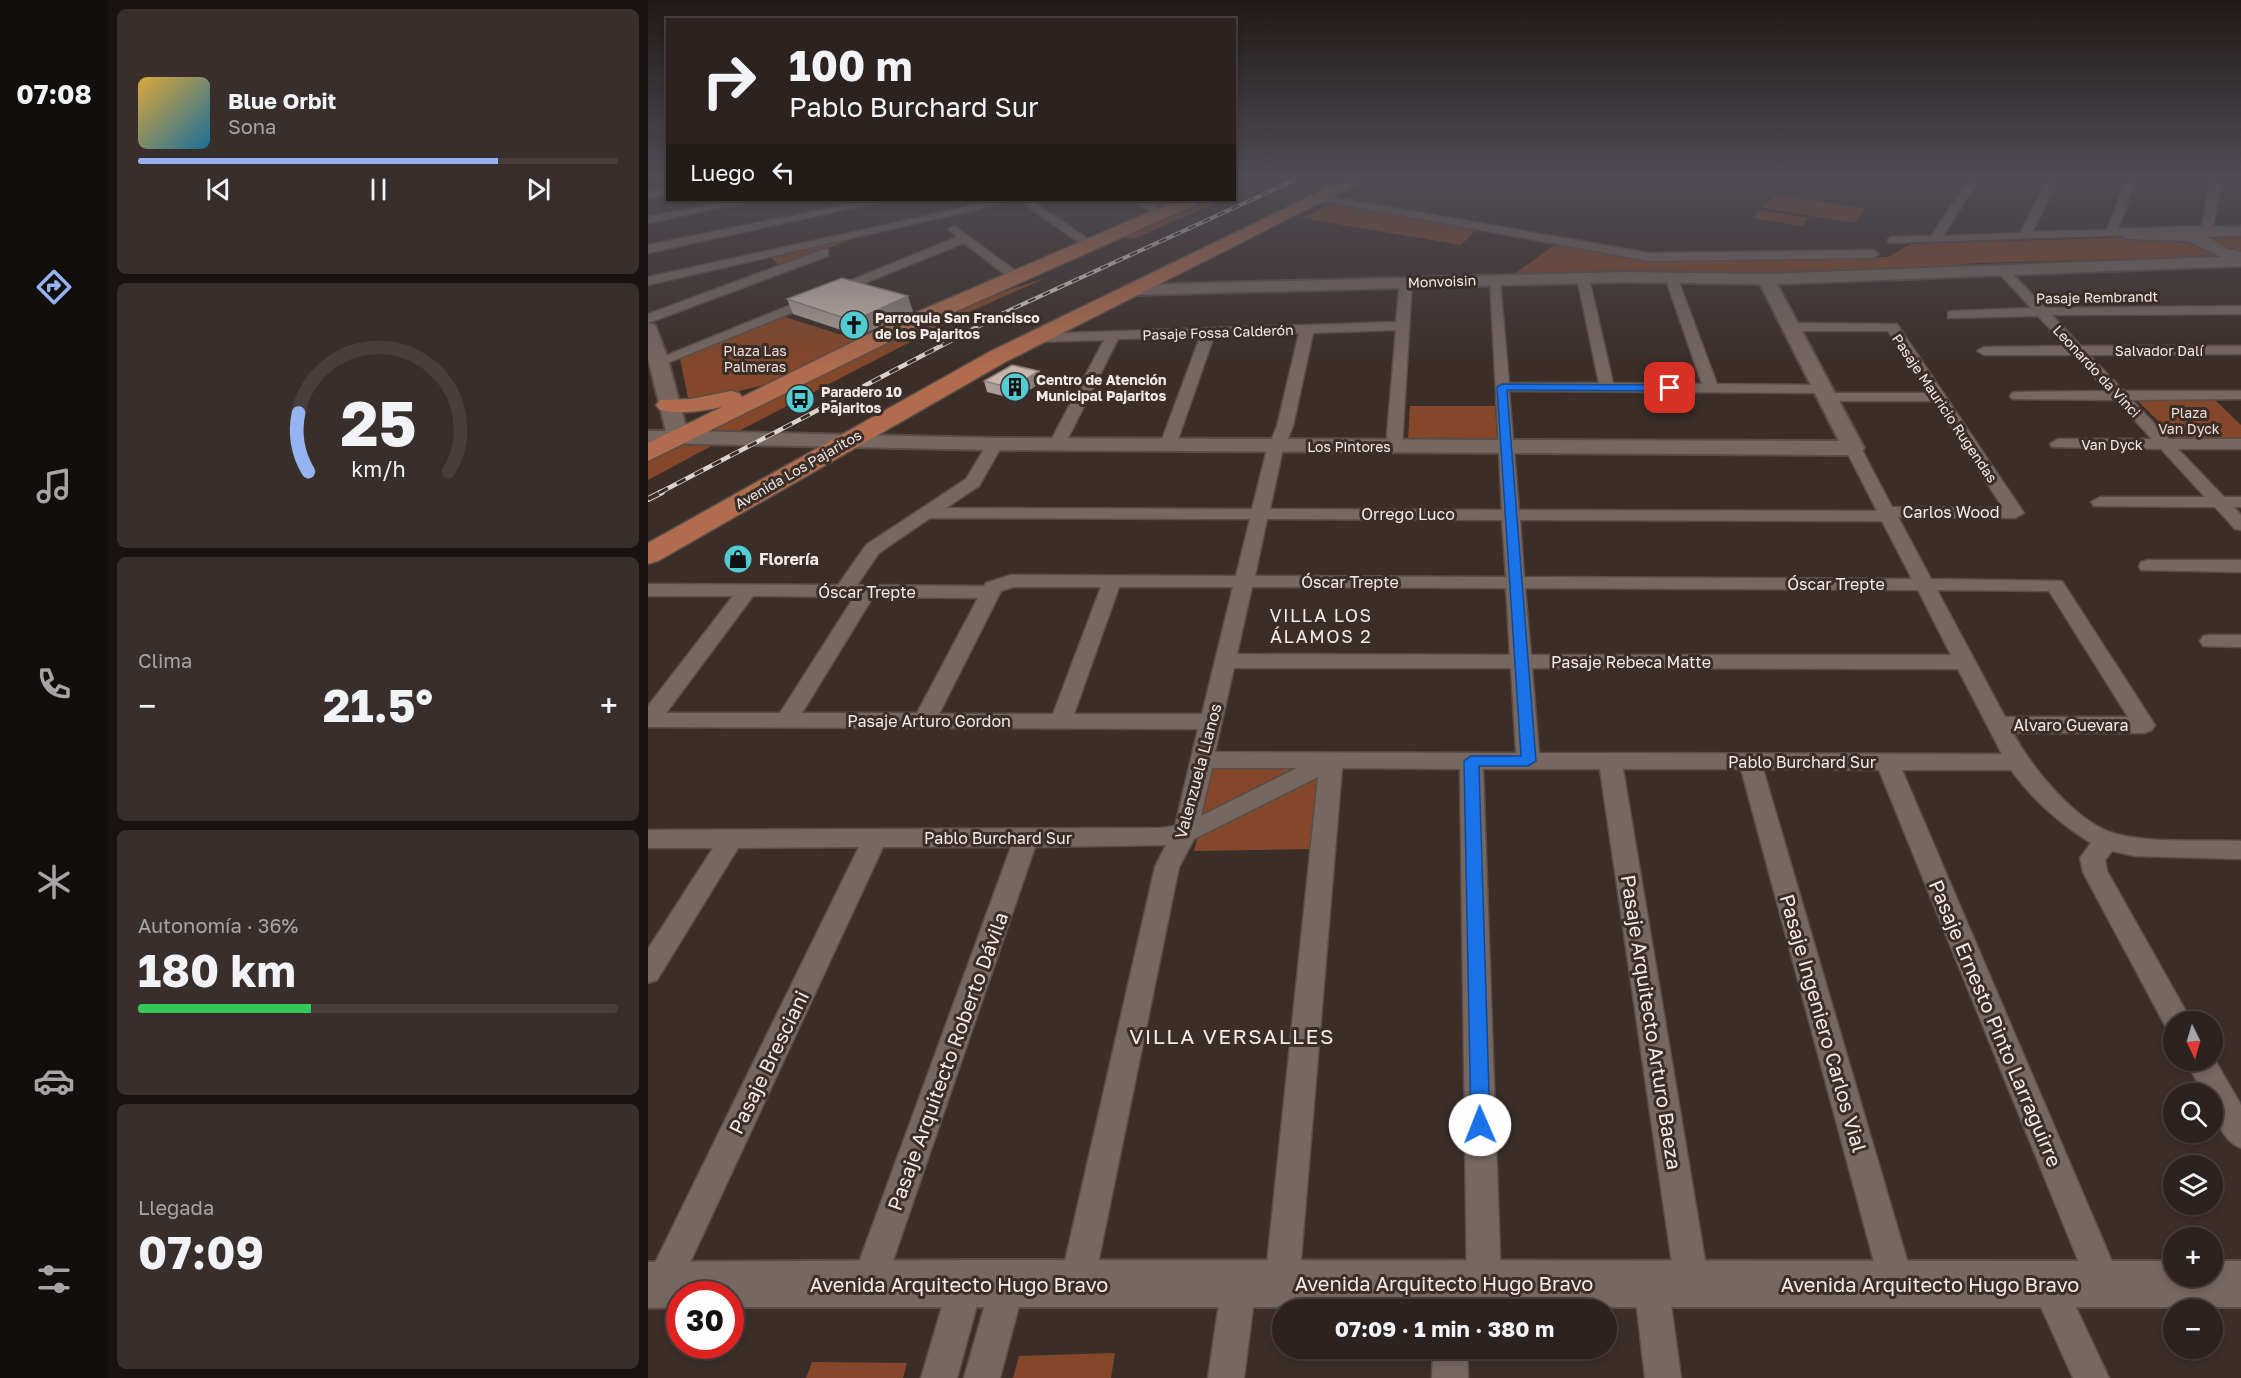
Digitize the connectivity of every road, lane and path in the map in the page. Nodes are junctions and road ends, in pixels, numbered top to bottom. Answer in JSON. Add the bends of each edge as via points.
{"nodes":[{"id":1,"x":694,"y":239,"type":"edge"},
{"id":2,"x":833,"y":239,"type":"edge"},
{"id":3,"x":861,"y":239,"type":"edge"},
{"id":4,"x":962,"y":239,"type":"edge"},
{"id":5,"x":968,"y":239,"type":"edge"},
{"id":6,"x":1083,"y":239,"type":"edge"},
{"id":7,"x":1101,"y":239,"type":"edge"},
{"id":8,"x":1236,"y":239,"type":"edge"},
{"id":9,"x":1550,"y":239,"type":"edge"},
{"id":10,"x":1955,"y":239,"type":"edge"},
{"id":11,"x":2208,"y":239,"type":"edge"},
{"id":12,"x":1934,"y":240,"type":"joint"},
{"id":13,"x":1892,"y":241,"type":"dead end"},
{"id":14,"x":1090,"y":244,"type":"junction"},
{"id":15,"x":648,"y":249,"type":"edge"},
{"id":16,"x":1873,"y":254,"type":"dead end"},
{"id":17,"x":760,"y":255,"type":"junction"},
{"id":18,"x":2220,"y":257,"type":"junction"},
{"id":19,"x":2241,"y":259,"type":"edge"},
{"id":20,"x":2001,"y":269,"type":"junction"},
{"id":21,"x":776,"y":271,"type":"junction"},
{"id":22,"x":1016,"y":277,"type":"junction"},
{"id":23,"x":1671,"y":277,"type":"junction"},
{"id":24,"x":1583,"y":278,"type":"junction"},
{"id":25,"x":1766,"y":279,"type":"junction"},
{"id":26,"x":648,"y":280,"type":"edge"},
{"id":27,"x":1494,"y":280,"type":"junction"},
{"id":28,"x":1406,"y":282,"type":"junction"},
{"id":29,"x":1134,"y":290,"type":"junction"},
{"id":30,"x":2241,"y":310,"type":"edge"},
{"id":31,"x":2042,"y":312,"type":"junction"},
{"id":32,"x":1953,"y":315,"type":"dead end"},
{"id":33,"x":648,"y":319,"type":"edge"},
{"id":34,"x":1403,"y":326,"type":"junction"},
{"id":35,"x":1791,"y":327,"type":"junction"},
{"id":36,"x":1307,"y":329,"type":"junction"},
{"id":37,"x":1209,"y":332,"type":"junction"},
{"id":38,"x":1113,"y":336,"type":"junction"},
{"id":39,"x":1034,"y":338,"type":"junction"},
{"id":40,"x":653,"y":344,"type":"edge"},
{"id":41,"x":2077,"y":350,"type":"junction"},
{"id":42,"x":2241,"y":350,"type":"edge"},
{"id":43,"x":1984,"y":351,"type":"dead end"},
{"id":44,"x":782,"y":384,"type":"junction"},
{"id":45,"x":1502,"y":387,"type":"junction"},
{"id":46,"x":1607,"y":388,"type":"junction"},
{"id":47,"x":1712,"y":388,"type":"junction"},
{"id":48,"x":1825,"y":393,"type":"junction"},
{"id":49,"x":2241,"y":395,"type":"edge"},
{"id":50,"x":2017,"y":396,"type":"dead end"},
{"id":51,"x":2120,"y":396,"type":"junction"},
{"id":52,"x":1939,"y":397,"type":"junction"},
{"id":53,"x":668,"y":405,"type":"junction"},
{"id":54,"x":648,"y":423,"type":"edge"},
{"id":55,"x":648,"y":437,"type":"edge"},
{"id":56,"x":678,"y":437,"type":"junction"},
{"id":57,"x":845,"y":442,"type":"junction"},
{"id":58,"x":995,"y":444,"type":"junction"},
{"id":59,"x":1057,"y":444,"type":"junction"},
{"id":60,"x":2058,"y":444,"type":"dead end"},
{"id":61,"x":2165,"y":444,"type":"junction"},
{"id":62,"x":2241,"y":444,"type":"edge"},
{"id":63,"x":1168,"y":445,"type":"junction"},
{"id":64,"x":1276,"y":446,"type":"junction"},
{"id":65,"x":1394,"y":446,"type":"junction"},
{"id":66,"x":1506,"y":447,"type":"junction"},
{"id":67,"x":1853,"y":448,"type":"junction"},
{"id":68,"x":648,"y":453,"type":"edge"},
{"id":69,"x":2100,"y":502,"type":"dead end"},
{"id":70,"x":2220,"y":502,"type":"junction"},
{"id":71,"x":2241,"y":502,"type":"edge"},
{"id":72,"x":928,"y":513,"type":"junction"},
{"id":73,"x":1260,"y":513,"type":"junction"},
{"id":74,"x":2015,"y":513,"type":"joint"},
{"id":75,"x":1887,"y":514,"type":"junction"},
{"id":76,"x":1511,"y":515,"type":"junction"},
{"id":77,"x":2241,"y":525,"type":"edge"},
{"id":78,"x":660,"y":541,"type":"edge"},
{"id":79,"x":648,"y":555,"type":"edge"},
{"id":80,"x":2148,"y":566,"type":"dead end"},
{"id":81,"x":2241,"y":566,"type":"edge"},
{"id":82,"x":1112,"y":581,"type":"junction"},
{"id":83,"x":1244,"y":582,"type":"junction"},
{"id":84,"x":1516,"y":583,"type":"junction"},
{"id":85,"x":1924,"y":584,"type":"junction"},
{"id":86,"x":648,"y":590,"type":"edge"},
{"id":87,"x":747,"y":591,"type":"junction"},
{"id":88,"x":843,"y":592,"type":"junction"},
{"id":89,"x":867,"y":592,"type":"junction"},
{"id":90,"x":988,"y":592,"type":"junction"},
{"id":91,"x":2210,"y":641,"type":"dead end"},
{"id":92,"x":2241,"y":641,"type":"edge"},
{"id":93,"x":1225,"y":661,"type":"junction"},
{"id":94,"x":1521,"y":662,"type":"junction"},
{"id":95,"x":1965,"y":662,"type":"junction"},
{"id":96,"x":648,"y":720,"type":"edge"},
{"id":97,"x":786,"y":721,"type":"junction"},
{"id":98,"x":924,"y":721,"type":"junction"},
{"id":99,"x":1062,"y":721,"type":"junction"},
{"id":100,"x":1211,"y":722,"type":"junction"},
{"id":101,"x":1997,"y":725,"type":"junction"},
{"id":102,"x":2144,"y":725,"type":"joint"},
{"id":103,"x":1202,"y":760,"type":"junction"},
{"id":104,"x":1331,"y":760,"type":"junction"},
{"id":105,"x":1471,"y":761,"type":"junction"},
{"id":106,"x":1528,"y":761,"type":"junction"},
{"id":107,"x":1610,"y":761,"type":"junction"},
{"id":108,"x":1750,"y":762,"type":"junction"},
{"id":109,"x":1887,"y":762,"type":"junction"},
{"id":110,"x":2017,"y":762,"type":"junction"},
{"id":111,"x":1185,"y":833,"type":"junction"},
{"id":112,"x":1026,"y":838,"type":"junction"},
{"id":113,"x":648,"y":839,"type":"edge"},
{"id":114,"x":730,"y":839,"type":"junction"},
{"id":115,"x":875,"y":839,"type":"junction"},
{"id":116,"x":2107,"y":841,"type":"junction"},
{"id":117,"x":2241,"y":850,"type":"edge"},
{"id":118,"x":648,"y":972,"type":"edge"},
{"id":119,"x":2172,"y":1011,"type":"edge"},
{"id":120,"x":2206,"y":1071,"type":"edge"},
{"id":121,"x":2241,"y":1134,"type":"edge"},
{"id":122,"x":987,"y":1283,"type":"junction"},
{"id":123,"x":1077,"y":1283,"type":"junction"},
{"id":124,"x":1239,"y":1283,"type":"junction"},
{"id":125,"x":1282,"y":1283,"type":"junction"},
{"id":126,"x":868,"y":1284,"type":"junction"},
{"id":127,"x":1672,"y":1284,"type":"junction"},
{"id":128,"x":1897,"y":1284,"type":"junction"},
{"id":129,"x":2048,"y":1284,"type":"junction"},
{"id":130,"x":2241,"y":1284,"type":"edge"},
{"id":131,"x":655,"y":1285,"type":"edge"},
{"id":132,"x":2105,"y":1285,"type":"junction"},
{"id":133,"x":1461,"y":1292,"type":"edge"},
{"id":134,"x":1450,"y":1359,"type":"edge"},
{"id":135,"x":939,"y":1378,"type":"edge"},
{"id":136,"x":982,"y":1378,"type":"edge"},
{"id":137,"x":1227,"y":1378,"type":"edge"},
{"id":138,"x":1450,"y":1378,"type":"edge"},
{"id":139,"x":1663,"y":1378,"type":"edge"},
{"id":140,"x":2091,"y":1378,"type":"edge"}],
"edges":[{"from":1,"to":15,"type":"street"},
{"from":2,"to":17,"type":"street"},
{"from":3,"to":21,"type":"street"},
{"from":4,"to":40,"type":"street"},
{"from":5,"to":22,"type":"street"},
{"from":6,"to":14,"type":"street"},
{"from":7,"to":14,"type":"main road"},
{"from":8,"to":29,"type":"main road","name":"Avenida Los Pajaritos"},
{"from":9,"to":16,"type":"street","via":[[1649,257]]},
{"from":10,"to":12,"type":"street"},
{"from":11,"to":18,"type":"street"},
{"from":12,"to":13,"type":"street"},
{"from":14,"to":22,"type":"main road"},
{"from":17,"to":21,"type":"street"},
{"from":17,"to":26,"type":"street"},
{"from":18,"to":19,"type":"street","name":"Monvoisin"},
{"from":18,"to":20,"type":"street","name":"Monvoisin"},
{"from":20,"to":25,"type":"street","name":"Monvoisin"},
{"from":20,"to":31,"type":"street","name":"Leonardo da Vinci"},
{"from":21,"to":33,"type":"street"},
{"from":22,"to":44,"type":"main road"},
{"from":23,"to":24,"type":"street","name":"Monvoisin"},
{"from":23,"to":25,"type":"street","name":"Monvoisin"},
{"from":23,"to":47,"type":"street"},
{"from":24,"to":27,"type":"street","name":"Monvoisin"},
{"from":24,"to":46,"type":"street"},
{"from":25,"to":35,"type":"street"},
{"from":27,"to":28,"type":"street","name":"Monvoisin"},
{"from":27,"to":45,"type":"street"},
{"from":28,"to":29,"type":"street","name":"Monvoisin"},
{"from":28,"to":34,"type":"street"},
{"from":29,"to":39,"type":"main road","name":"Avenida Los Pajaritos"},
{"from":30,"to":31,"type":"street","name":"Pasaje Rembrandt"},
{"from":31,"to":32,"type":"street","name":"Pasaje Rembrandt"},
{"from":31,"to":41,"type":"street","name":"Leonardo da Vinci"},
{"from":34,"to":36,"type":"street","name":"Pasaje Fossa Calderón"},
{"from":34,"to":65,"type":"street"},
{"from":35,"to":48,"type":"street"},
{"from":35,"to":52,"type":"street","name":"Pasaje Mauricio Rugendas","via":[[1892,327]]},
{"from":36,"to":37,"type":"street","name":"Pasaje Fossa Calderón"},
{"from":36,"to":64,"type":"street","name":"Valenzuela Llanos","via":[[1285,426]]},
{"from":37,"to":38,"type":"street","name":"Pasaje Fossa Calderón"},
{"from":37,"to":63,"type":"street"},
{"from":38,"to":39,"type":"street","name":"Pasaje Fossa Calderón"},
{"from":38,"to":59,"type":"street"},
{"from":39,"to":57,"type":"main road","name":"Avenida Los Pajaritos"},
{"from":40,"to":53,"type":"street"},
{"from":41,"to":42,"type":"street","name":"Salvador Dalí"},
{"from":41,"to":43,"type":"street","name":"Salvador Dalí"},
{"from":41,"to":51,"type":"street","name":"Leonardo da Vinci"},
{"from":44,"to":53,"type":"main road","via":[[699,405]]},
{"from":44,"to":56,"type":"main road"},
{"from":45,"to":46,"type":"street"},
{"from":45,"to":66,"type":"street"},
{"from":46,"to":47,"type":"street"},
{"from":47,"to":48,"type":"street"},
{"from":48,"to":52,"type":"street"},
{"from":48,"to":67,"type":"street"},
{"from":49,"to":51,"type":"street"},
{"from":50,"to":51,"type":"street"},
{"from":51,"to":61,"type":"street","name":"Leonardo da Vinci"},
{"from":52,"to":74,"type":"street","name":"Pasaje Mauricio Rugendas"},
{"from":53,"to":54,"type":"street"},
{"from":53,"to":56,"type":"street"},
{"from":55,"to":56,"type":"street","name":"Los Pintores"},
{"from":56,"to":57,"type":"street","name":"Los Pintores"},
{"from":56,"to":68,"type":"main road"},
{"from":57,"to":58,"type":"street","name":"Los Pintores"},
{"from":57,"to":78,"type":"main road","name":"Avenida Los Pajaritos"},
{"from":58,"to":59,"type":"street","name":"Los Pintores"},
{"from":58,"to":72,"type":"street","via":[[973,482]]},
{"from":59,"to":63,"type":"street","name":"Los Pintores"},
{"from":60,"to":61,"type":"street","name":"Van Dyck"},
{"from":61,"to":62,"type":"street","name":"Van Dyck"},
{"from":61,"to":70,"type":"street","name":"Leonardo da Vinci"},
{"from":63,"to":64,"type":"street","name":"Los Pintores"},
{"from":64,"to":65,"type":"street","name":"Los Pintores"},
{"from":64,"to":73,"type":"street","name":"Valenzuela Llanos"},
{"from":65,"to":66,"type":"street","name":"Los Pintores"},
{"from":66,"to":67,"type":"street","name":"Los Pintores"},
{"from":66,"to":76,"type":"street"},
{"from":67,"to":75,"type":"street"},
{"from":69,"to":70,"type":"street"},
{"from":70,"to":71,"type":"street"},
{"from":70,"to":77,"type":"street","name":"Leonardo da Vinci"},
{"from":72,"to":73,"type":"street","name":"Orrego Luco"},
{"from":72,"to":88,"type":"street","via":[[872,549]]},
{"from":73,"to":76,"type":"street","name":"Orrego Luco"},
{"from":73,"to":83,"type":"street","name":"Valenzuela Llanos"},
{"from":74,"to":75,"type":"street","name":"Carlos Wood"},
{"from":75,"to":76,"type":"street","name":"Orrego Luco"},
{"from":75,"to":85,"type":"street"},
{"from":76,"to":84,"type":"street"},
{"from":78,"to":79,"type":"main road","name":"Avenida Los Pajaritos"},
{"from":80,"to":81,"type":"street"},
{"from":82,"to":83,"type":"street","name":"Óscar Trepte"},
{"from":82,"to":90,"type":"street","name":"Óscar Trepte","via":[[1011,581]]},
{"from":82,"to":99,"type":"street"},
{"from":83,"to":84,"type":"street","name":"Óscar Trepte"},
{"from":83,"to":93,"type":"street","name":"Valenzuela Llanos"},
{"from":84,"to":85,"type":"street","name":"Óscar Trepte"},
{"from":84,"to":94,"type":"street"},
{"from":85,"to":95,"type":"street"},
{"from":85,"to":102,"type":"street","name":"Óscar Trepte","via":[[2055,585]]},
{"from":86,"to":87,"type":"street","name":"Óscar Trepte"},
{"from":87,"to":88,"type":"street","name":"Óscar Trepte"},
{"from":87,"to":96,"type":"street"},
{"from":88,"to":89,"type":"street","name":"Óscar Trepte"},
{"from":89,"to":90,"type":"street","name":"Óscar Trepte"},
{"from":89,"to":97,"type":"street"},
{"from":90,"to":98,"type":"street"},
{"from":91,"to":92,"type":"street"},
{"from":93,"to":94,"type":"street","name":"Pasaje Rebeca Matte"},
{"from":93,"to":100,"type":"street","name":"Valenzuela Llanos"},
{"from":94,"to":95,"type":"street","name":"Pasaje Rebeca Matte"},
{"from":94,"to":106,"type":"street"},
{"from":95,"to":101,"type":"street"},
{"from":96,"to":97,"type":"street","name":"Pasaje Arturo Gordon"},
{"from":97,"to":98,"type":"street","name":"Pasaje Arturo Gordon"},
{"from":98,"to":99,"type":"street","name":"Pasaje Arturo Gordon"},
{"from":99,"to":100,"type":"street","name":"Pasaje Arturo Gordon"},
{"from":100,"to":103,"type":"street","name":"Valenzuela Llanos"},
{"from":101,"to":102,"type":"street","name":"Alvaro Guevara"},
{"from":101,"to":110,"type":"street"},
{"from":103,"to":104,"type":"street","name":"Pablo Burchard Sur"},
{"from":103,"to":111,"type":"street","name":"Valenzuela Llanos"},
{"from":104,"to":105,"type":"street","name":"Pablo Burchard Sur"},
{"from":104,"to":111,"type":"street","name":"Pablo Burchard Sur"},
{"from":104,"to":125,"type":"street"},
{"from":105,"to":106,"type":"street","name":"Pablo Burchard Sur"},
{"from":105,"to":133,"type":"street"},
{"from":106,"to":107,"type":"street","name":"Pablo Burchard Sur"},
{"from":107,"to":108,"type":"street","name":"Pablo Burchard Sur"},
{"from":107,"to":127,"type":"street","name":"Pasaje Arquitecto Arturo Baeza"},
{"from":108,"to":109,"type":"street","name":"Pablo Burchard Sur"},
{"from":108,"to":128,"type":"street","name":"Pasaje Ingeniero Carlos Vial"},
{"from":109,"to":110,"type":"street","name":"Pablo Burchard Sur"},
{"from":109,"to":132,"type":"street","name":"Pasaje Ernesto Pinto Larraguirre"},
{"from":110,"to":116,"type":"street","via":[[2035,786],[2080,825]]},
{"from":111,"to":112,"type":"street","name":"Pablo Burchard Sur","via":[[1161,837]]},
{"from":111,"to":123,"type":"street","name":"Valenzuela Llanos","via":[[1167,867]]},
{"from":112,"to":115,"type":"street","name":"Pablo Burchard Sur"},
{"from":112,"to":126,"type":"street","name":"Pasaje Arquitecto Roberto Dávila"},
{"from":113,"to":114,"type":"street","name":"Pablo Burchard Sur"},
{"from":114,"to":115,"type":"street","name":"Pablo Burchard Sur"},
{"from":114,"to":118,"type":"street"},
{"from":115,"to":131,"type":"street","name":"Pasaje Bresciani"},
{"from":116,"to":117,"type":"street","via":[[2135,847]]},
{"from":116,"to":119,"type":"street","via":[[2092,858],[2095,872]]},
{"from":120,"to":121,"type":"street"},
{"from":122,"to":123,"type":"street","name":"Avenida Arquitecto Hugo Bravo"},
{"from":122,"to":126,"type":"street","name":"Avenida Arquitecto Hugo Bravo"},
{"from":122,"to":135,"type":"street"},
{"from":122,"to":136,"type":"street"},
{"from":123,"to":124,"type":"street","name":"Avenida Arquitecto Hugo Bravo"},
{"from":124,"to":125,"type":"street","name":"Avenida Arquitecto Hugo Bravo"},
{"from":124,"to":137,"type":"street"},
{"from":125,"to":133,"type":"street","name":"Avenida Arquitecto Hugo Bravo"},
{"from":126,"to":131,"type":"street","name":"Avenida Arquitecto Hugo Bravo"},
{"from":127,"to":128,"type":"street","name":"Avenida Arquitecto Hugo Bravo"},
{"from":127,"to":133,"type":"street","name":"Avenida Arquitecto Hugo Bravo"},
{"from":127,"to":139,"type":"street","name":"Pasaje Arquitecto Arturo Baeza"},
{"from":128,"to":129,"type":"street","name":"Avenida Arquitecto Hugo Bravo"},
{"from":129,"to":132,"type":"street","name":"Avenida Arquitecto Hugo Bravo"},
{"from":129,"to":140,"type":"street"},
{"from":130,"to":132,"type":"street","name":"Avenida Arquitecto Hugo Bravo"},
{"from":134,"to":138,"type":"street"}]}
